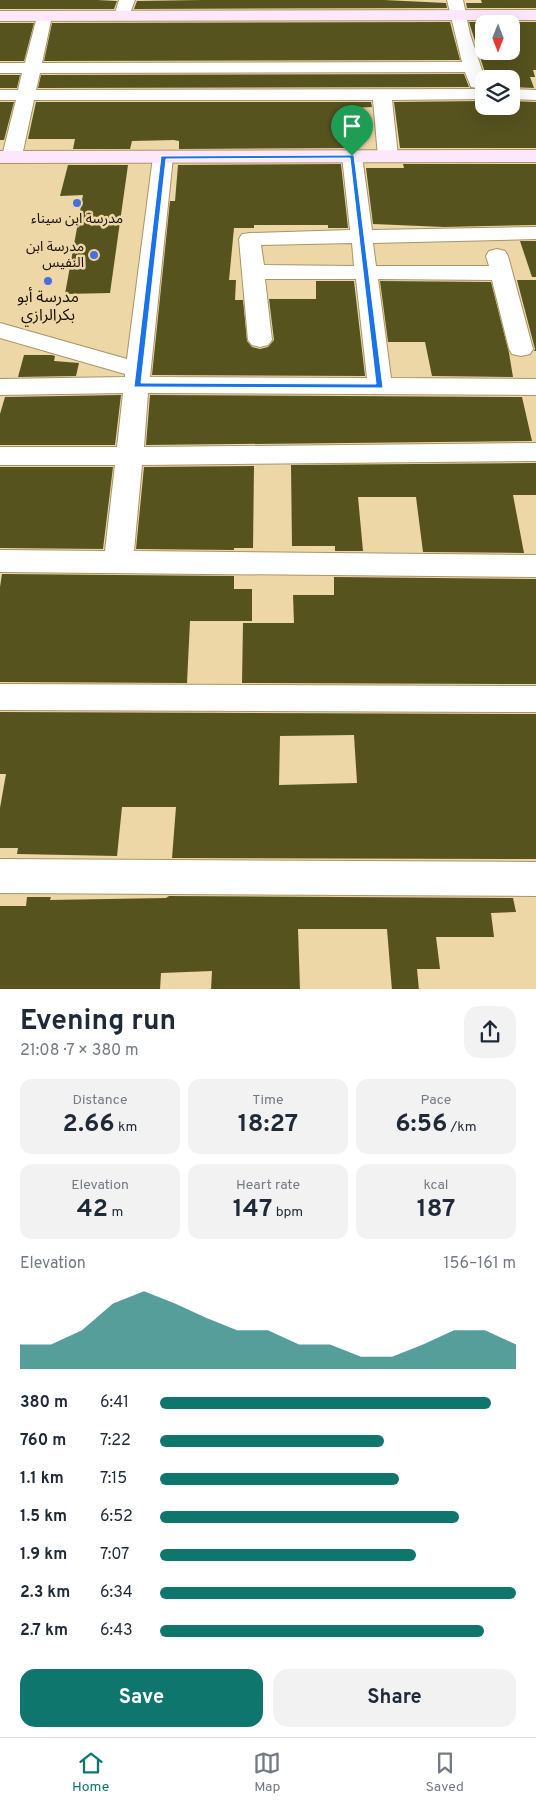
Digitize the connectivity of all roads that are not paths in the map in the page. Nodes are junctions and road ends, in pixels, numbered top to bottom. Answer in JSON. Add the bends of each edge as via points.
{"nodes":[{"id":1,"x":125,"y":8,"type":"edge"},
{"id":2,"x":456,"y":8,"type":"edge"},
{"id":3,"x":536,"y":15,"type":"edge"},
{"id":4,"x":0,"y":16,"type":"edge"},
{"id":5,"x":44,"y":16,"type":"junction"},
{"id":6,"x":472,"y":67,"type":"junction"},
{"id":7,"x":0,"y":68,"type":"edge"},
{"id":8,"x":32,"y":68,"type":"junction"},
{"id":9,"x":475,"y":75,"type":"edge"},
{"id":10,"x":0,"y":94,"type":"edge"},
{"id":11,"x":26,"y":94,"type":"junction"},
{"id":12,"x":382,"y":94,"type":"junction"},
{"id":13,"x":475,"y":94,"type":"edge"},
{"id":14,"x":520,"y":94,"type":"edge"},
{"id":15,"x":536,"y":95,"type":"edge"},
{"id":16,"x":6,"y":156,"type":"edge"},
{"id":17,"x":352,"y":156,"type":"junction"},
{"id":18,"x":388,"y":156,"type":"junction"},
{"id":19,"x":536,"y":156,"type":"edge"},
{"id":20,"x":163,"y":157,"type":"junction"},
{"id":21,"x":536,"y":233,"type":"edge"},
{"id":22,"x":492,"y":234,"type":"junction"},
{"id":23,"x":362,"y":236,"type":"junction"},
{"id":24,"x":253,"y":272,"type":"junction"},
{"id":25,"x":366,"y":272,"type":"junction"},
{"id":26,"x":501,"y":272,"type":"junction"},
{"id":27,"x":0,"y":330,"type":"edge"},
{"id":28,"x":260,"y":340,"type":"dead end"},
{"id":29,"x":520,"y":349,"type":"dead end"},
{"id":30,"x":137,"y":377,"type":"junction"},
{"id":31,"x":380,"y":386,"type":"junction"},
{"id":32,"x":0,"y":387,"type":"edge"},
{"id":33,"x":536,"y":387,"type":"edge"},
{"id":34,"x":536,"y":452,"type":"edge"},
{"id":35,"x":0,"y":456,"type":"edge"},
{"id":36,"x":130,"y":456,"type":"junction"},
{"id":37,"x":119,"y":560,"type":"junction"},
{"id":38,"x":0,"y":561,"type":"edge"},
{"id":39,"x":536,"y":566,"type":"edge"},
{"id":40,"x":0,"y":697,"type":"edge"},
{"id":41,"x":536,"y":699,"type":"edge"},
{"id":42,"x":0,"y":876,"type":"edge"},
{"id":43,"x":536,"y":879,"type":"edge"}],
"edges":[{"from":1,"to":2,"type":"street"},
{"from":1,"to":5,"type":"street"},
{"from":2,"to":3,"type":"street"},
{"from":2,"to":6,"type":"street"},
{"from":4,"to":5,"type":"street"},
{"from":5,"to":8,"type":"street"},
{"from":6,"to":8,"type":"street"},
{"from":6,"to":9,"type":"street"},
{"from":7,"to":8,"type":"street"},
{"from":8,"to":11,"type":"street"},
{"from":10,"to":11,"type":"street"},
{"from":11,"to":12,"type":"street"},
{"from":11,"to":16,"type":"street"},
{"from":12,"to":13,"type":"street"},
{"from":12,"to":18,"type":"street"},
{"from":14,"to":15,"type":"street"},
{"from":16,"to":20,"type":"street"},
{"from":17,"to":18,"type":"street"},
{"from":17,"to":20,"type":"street"},
{"from":17,"to":23,"type":"street"},
{"from":18,"to":19,"type":"street"},
{"from":20,"to":30,"type":"street"},
{"from":21,"to":22,"type":"street"},
{"from":22,"to":23,"type":"street"},
{"from":22,"to":26,"type":"street"},
{"from":23,"to":24,"type":"street","via":[[250,240]]},
{"from":23,"to":25,"type":"street"},
{"from":24,"to":25,"type":"street"},
{"from":24,"to":28,"type":"street"},
{"from":25,"to":26,"type":"street"},
{"from":25,"to":31,"type":"street"},
{"from":26,"to":29,"type":"street"},
{"from":27,"to":30,"type":"street"},
{"from":30,"to":31,"type":"street"},
{"from":30,"to":32,"type":"street"},
{"from":30,"to":36,"type":"street"},
{"from":31,"to":33,"type":"street"},
{"from":34,"to":36,"type":"street"},
{"from":35,"to":36,"type":"street"},
{"from":36,"to":37,"type":"street"},
{"from":37,"to":38,"type":"street"},
{"from":37,"to":39,"type":"street"},
{"from":40,"to":41,"type":"street"},
{"from":42,"to":43,"type":"street"}]}
